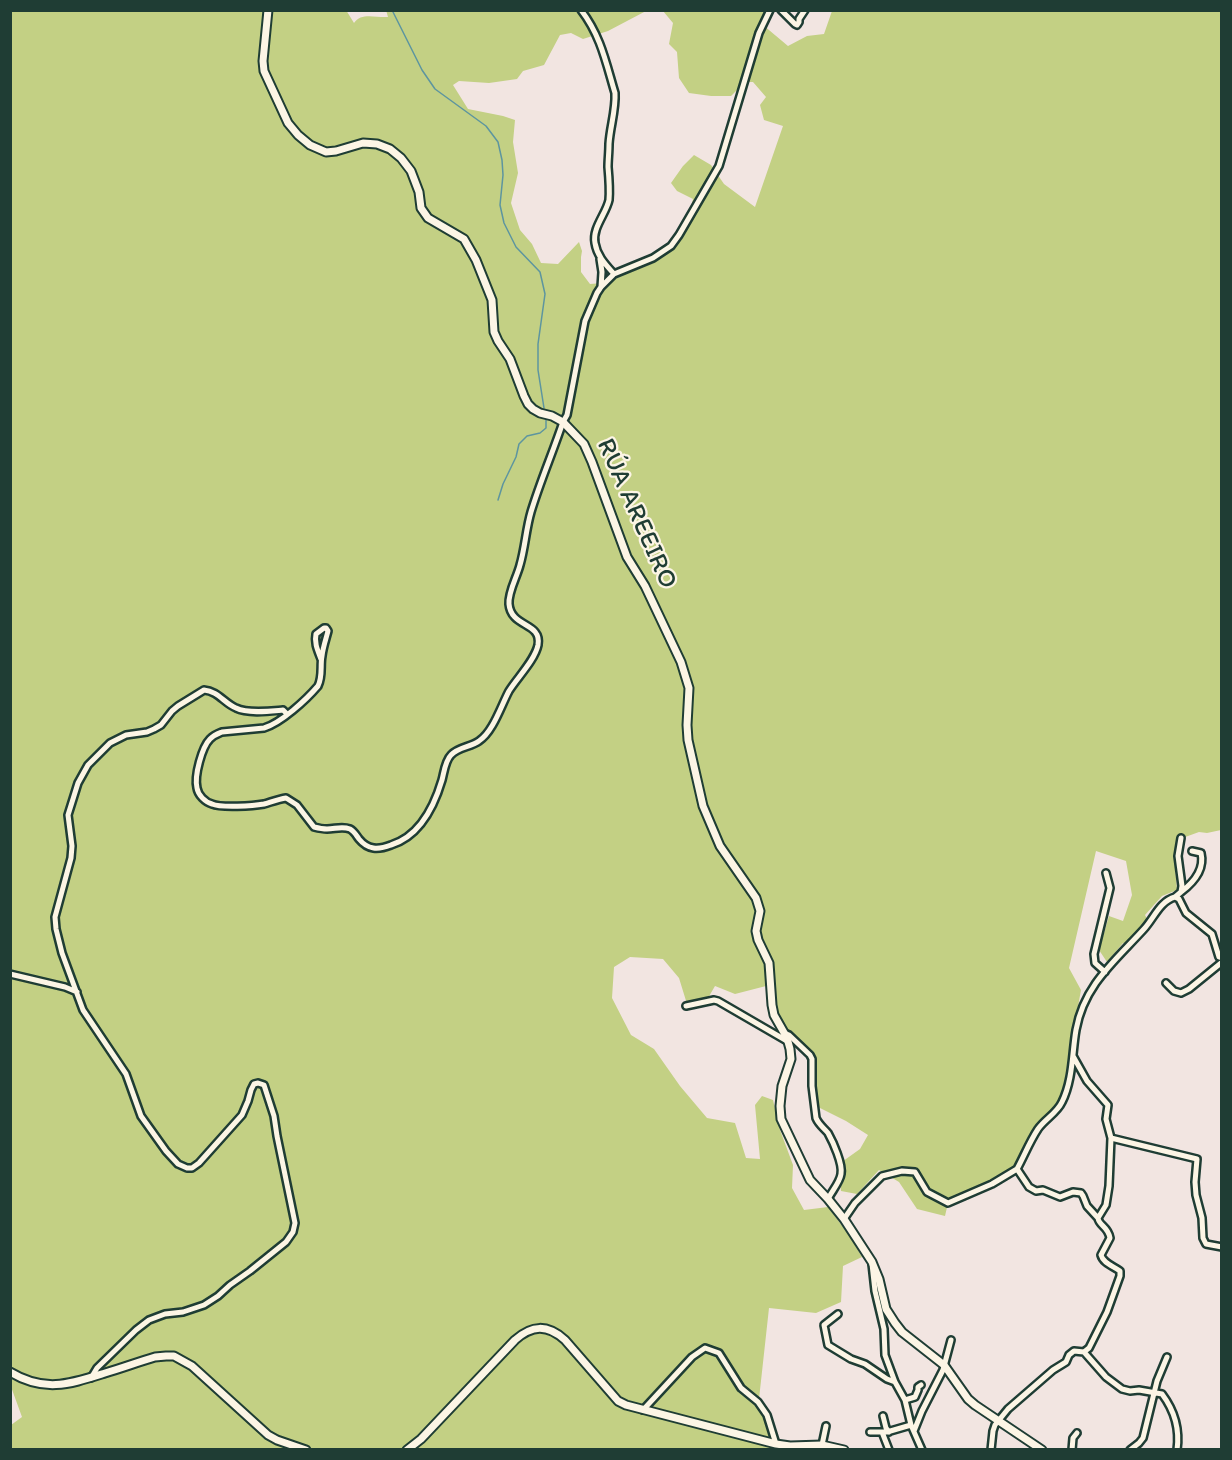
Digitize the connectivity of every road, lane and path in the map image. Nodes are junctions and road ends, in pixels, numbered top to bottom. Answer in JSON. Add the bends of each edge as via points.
{"nodes":[{"id":1,"x":268,"y":10,"type":"edge"},
{"id":2,"x":581,"y":10,"type":"edge"},
{"id":3,"x":770,"y":10,"type":"edge"},
{"id":4,"x":781,"y":10,"type":"edge"},
{"id":5,"x":805,"y":10,"type":"edge"},
{"id":6,"x":600,"y":257,"type":"junction"},
{"id":7,"x":614,"y":274,"type":"junction"},
{"id":8,"x":601,"y":287,"type":"junction"},
{"id":9,"x":563,"y":422,"type":"junction"},
{"id":10,"x":321,"y":659,"type":"junction"},
{"id":11,"x":287,"y":714,"type":"junction"},
{"id":12,"x":1181,"y":838,"type":"dead end"},
{"id":13,"x":1192,"y":850,"type":"dead end"},
{"id":14,"x":1106,"y":873,"type":"dead end"},
{"id":15,"x":1181,"y":892,"type":"junction"},
{"id":16,"x":1174,"y":897,"type":"junction"},
{"id":17,"x":1221,"y":958,"type":"edge"},
{"id":18,"x":1221,"y":963,"type":"edge"},
{"id":19,"x":1105,"y":972,"type":"junction"},
{"id":20,"x":10,"y":974,"type":"edge"},
{"id":21,"x":1166,"y":983,"type":"dead end"},
{"id":22,"x":77,"y":992,"type":"junction"},
{"id":23,"x":686,"y":1006,"type":"dead end"},
{"id":24,"x":783,"y":1032,"type":"junction"},
{"id":25,"x":788,"y":1041,"type":"junction"},
{"id":26,"x":1073,"y":1056,"type":"junction"},
{"id":27,"x":1111,"y":1138,"type":"junction"},
{"id":28,"x":1017,"y":1169,"type":"junction"},
{"id":29,"x":828,"y":1199,"type":"junction"},
{"id":30,"x":1098,"y":1218,"type":"junction"},
{"id":31,"x":844,"y":1219,"type":"junction"},
{"id":32,"x":1221,"y":1247,"type":"edge"},
{"id":33,"x":872,"y":1262,"type":"junction"},
{"id":34,"x":838,"y":1314,"type":"dead end"},
{"id":35,"x":951,"y":1340,"type":"dead end"},
{"id":36,"x":1084,"y":1352,"type":"junction"},
{"id":37,"x":1167,"y":1357,"type":"dead end"},
{"id":38,"x":944,"y":1365,"type":"junction"},
{"id":39,"x":10,"y":1372,"type":"edge"},
{"id":40,"x":91,"y":1378,"type":"junction"},
{"id":41,"x":895,"y":1382,"type":"junction"},
{"id":42,"x":921,"y":1385,"type":"dead end"},
{"id":43,"x":1154,"y":1393,"type":"junction"},
{"id":44,"x":905,"y":1400,"type":"junction"},
{"id":45,"x":642,"y":1410,"type":"junction"},
{"id":46,"x":883,"y":1416,"type":"dead end"},
{"id":47,"x":999,"y":1420,"type":"junction"},
{"id":48,"x":826,"y":1426,"type":"dead end"},
{"id":49,"x":913,"y":1428,"type":"junction"},
{"id":50,"x":870,"y":1432,"type":"dead end"},
{"id":51,"x":886,"y":1432,"type":"junction"},
{"id":52,"x":1077,"y":1433,"type":"dead end"},
{"id":53,"x":776,"y":1444,"type":"junction"},
{"id":54,"x":822,"y":1445,"type":"junction"},
{"id":55,"x":306,"y":1449,"type":"edge"},
{"id":56,"x":406,"y":1449,"type":"edge"},
{"id":57,"x":844,"y":1449,"type":"edge"},
{"id":58,"x":889,"y":1449,"type":"edge"},
{"id":59,"x":922,"y":1449,"type":"edge"},
{"id":60,"x":991,"y":1449,"type":"edge"},
{"id":61,"x":1042,"y":1449,"type":"edge"},
{"id":62,"x":1072,"y":1449,"type":"edge"},
{"id":63,"x":1130,"y":1449,"type":"edge"},
{"id":64,"x":1177,"y":1449,"type":"edge"}],
"edges":[{"from":1,"to":9,"type":"street","name":"RÚA AREEIRO","via":[[264,71],[292,129],[310,145],[326,152],[363,143],[377,144],[401,158],[411,171],[421,208],[428,218],[464,240],[476,260],[492,300],[495,337],[510,359],[528,404]]},
{"from":2,"to":6,"type":"street","via":[[599,39],[615,93],[609,197],[594,237]]},
{"from":3,"to":7,"type":"street","via":[[719,166],[679,235],[653,258]]},
{"from":4,"to":5,"type":"street","via":[[797,25]]},
{"from":6,"to":7,"type":"street"},
{"from":6,"to":8,"type":"street"},
{"from":7,"to":8,"type":"street"},
{"from":8,"to":9,"type":"street","via":[[585,321]]},
{"from":9,"to":11,"type":"street","via":[[531,512],[509,598],[515,619],[535,631],[538,646],[487,734],[449,756],[438,795],[420,826],[395,844],[369,848],[349,828],[314,827],[286,798],[262,804],[220,806],[203,799],[196,787],[197,776],[210,738],[222,732],[264,728]]},
{"from":9,"to":24,"type":"street","name":"RÚA AREEIRO","via":[[584,444],[627,557],[681,662],[689,688],[688,740],[703,806],[720,846],[759,904],[756,931],[769,963],[774,1015]]},
{"from":10,"to":10,"type":"street","via":[[315,639],[326,628],[328,631]]},
{"from":10,"to":11,"type":"street","via":[[318,686]]},
{"from":11,"to":22,"type":"street","via":[[283,710],[240,710],[216,693],[204,690],[178,706],[154,729],[110,743],[88,765],[68,815],[71,858],[55,917],[62,953]]},
{"from":12,"to":15,"type":"street"},
{"from":13,"to":15,"type":"street","via":[[1201,854],[1202,868]]},
{"from":14,"to":19,"type":"street","via":[[1110,888],[1094,954],[1095,963]]},
{"from":15,"to":16,"type":"street"},
{"from":16,"to":17,"type":"street","via":[[1186,913],[1212,933]]},
{"from":16,"to":19,"type":"street","via":[[1168,898]]},
{"from":18,"to":21,"type":"street","via":[[1181,993]]},
{"from":19,"to":26,"type":"street","via":[[1086,997]]},
{"from":20,"to":22,"type":"street"},
{"from":22,"to":40,"type":"street","via":[[83,1010],[126,1074],[141,1116],[178,1164],[192,1168],[210,1153],[242,1115],[254,1084],[264,1085],[295,1223],[286,1242],[218,1296],[204,1305],[149,1320]]},
{"from":23,"to":25,"type":"street","via":[[718,1000]]},
{"from":24,"to":25,"type":"street","name":"RÚA AREEIRO"},
{"from":24,"to":29,"type":"street","name":"RÚA AREEIRO","via":[[812,1059],[816,1118],[829,1135],[842,1170]]},
{"from":25,"to":29,"type":"street","via":[[791,1059],[782,1086],[781,1119],[810,1180]]},
{"from":26,"to":27,"type":"street","via":[[1087,1081],[1108,1105],[1106,1119]]},
{"from":26,"to":28,"type":"street","via":[[1062,1102],[1038,1128]]},
{"from":27,"to":30,"type":"street","via":[[1106,1205]]},
{"from":27,"to":32,"type":"street","via":[[1197,1159],[1195,1189],[1203,1238],[1206,1244]]},
{"from":28,"to":30,"type":"street","via":[[1029,1188],[1036,1191],[1059,1197],[1073,1192],[1082,1194]]},
{"from":28,"to":31,"type":"street","via":[[948,1203],[927,1192],[915,1172],[882,1176]]},
{"from":29,"to":31,"type":"street"},
{"from":30,"to":36,"type":"street","via":[[1110,1238],[1101,1258],[1120,1270],[1120,1276],[1107,1312]]},
{"from":31,"to":33,"type":"street"},
{"from":33,"to":38,"type":"street","via":[[894,1323]]},
{"from":33,"to":41,"type":"street","via":[[885,1355]]},
{"from":34,"to":41,"type":"street","via":[[824,1325],[828,1346]]},
{"from":35,"to":38,"type":"street"},
{"from":36,"to":43,"type":"street","via":[[1122,1389]]},
{"from":36,"to":47,"type":"street","via":[[1071,1352],[1066,1362],[1014,1402]]},
{"from":37,"to":43,"type":"street"},
{"from":38,"to":47,"type":"street","via":[[968,1399]]},
{"from":38,"to":49,"type":"street"},
{"from":39,"to":40,"type":"street","via":[[52,1385]]},
{"from":40,"to":55,"type":"street","via":[[155,1357],[174,1356],[192,1366],[268,1435]]},
{"from":41,"to":44,"type":"street"},
{"from":42,"to":44,"type":"street","via":[[915,1397]]},
{"from":43,"to":63,"type":"street","via":[[1143,1438]]},
{"from":43,"to":64,"type":"street","via":[[1164,1396],[1176,1419]]},
{"from":44,"to":49,"type":"street"},
{"from":45,"to":53,"type":"street"},
{"from":45,"to":53,"type":"street","via":[[692,1357],[710,1349],[719,1353],[741,1388],[758,1402],[767,1415]]},
{"from":45,"to":56,"type":"street","via":[[618,1401],[559,1335],[547,1329],[534,1329],[515,1340],[421,1439]]},
{"from":46,"to":51,"type":"street"},
{"from":47,"to":60,"type":"street"},
{"from":47,"to":61,"type":"street"},
{"from":48,"to":54,"type":"street"},
{"from":49,"to":51,"type":"street"},
{"from":49,"to":59,"type":"street"},
{"from":50,"to":51,"type":"street"},
{"from":51,"to":58,"type":"street"},
{"from":52,"to":62,"type":"street"},
{"from":53,"to":54,"type":"street"},
{"from":54,"to":57,"type":"street"}]}
